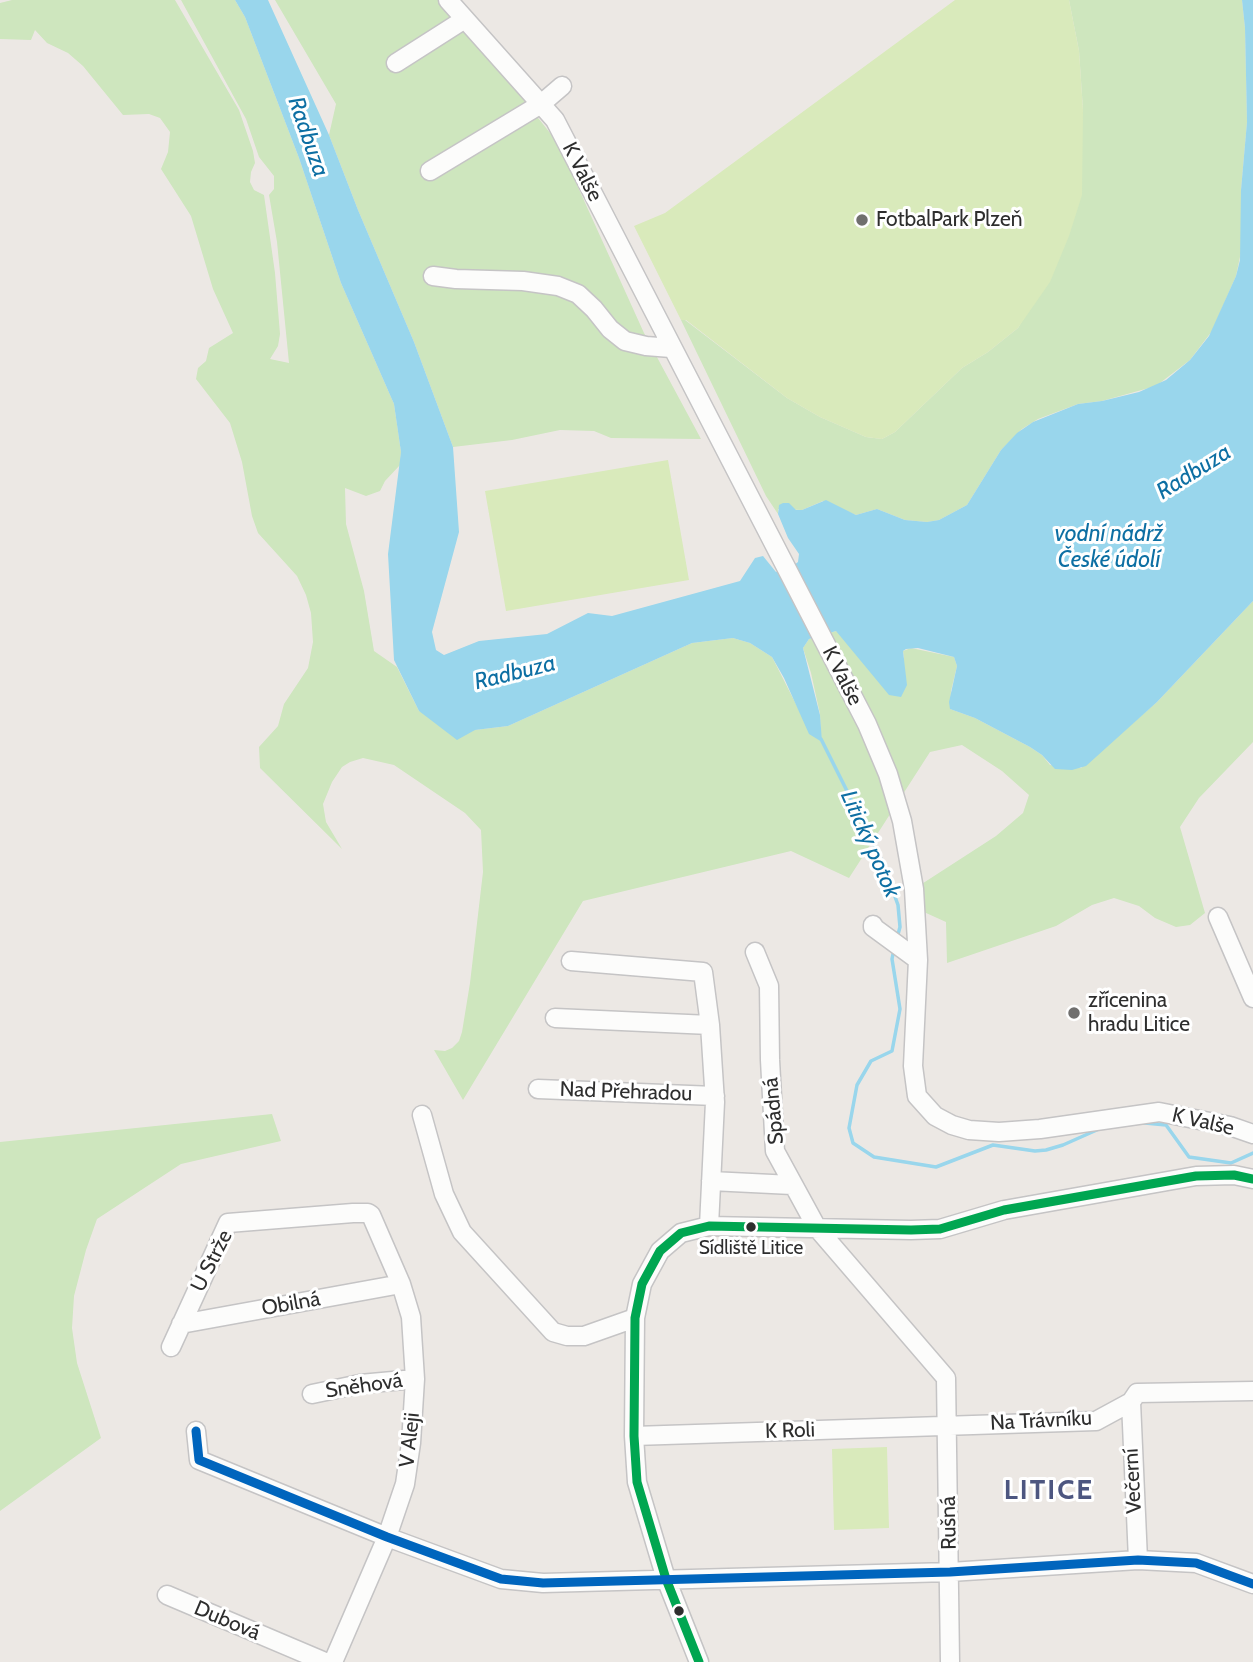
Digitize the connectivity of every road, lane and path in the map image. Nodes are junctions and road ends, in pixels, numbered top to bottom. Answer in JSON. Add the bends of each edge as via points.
{"nodes":[{"id":1,"x":448,"y":0,"type":"edge"},
{"id":2,"x":465,"y":19,"type":"junction"},
{"id":3,"x":396,"y":63,"type":"dead end"},
{"id":4,"x":562,"y":86,"type":"dead end"},
{"id":5,"x":541,"y":103,"type":"junction"},
{"id":6,"x":430,"y":171,"type":"dead end"},
{"id":7,"x":433,"y":276,"type":"dead end"},
{"id":8,"x":671,"y":348,"type":"junction"},
{"id":9,"x":1218,"y":917,"type":"dead end"},
{"id":10,"x":873,"y":925,"type":"dead end"},
{"id":11,"x":755,"y":952,"type":"dead end"},
{"id":12,"x":918,"y":960,"type":"junction"},
{"id":13,"x":571,"y":961,"type":"dead end"},
{"id":14,"x":1253,"y":998,"type":"edge"},
{"id":15,"x":555,"y":1018,"type":"dead end"},
{"id":16,"x":710,"y":1025,"type":"junction"},
{"id":17,"x":538,"y":1088,"type":"dead end"},
{"id":18,"x":715,"y":1096,"type":"junction"},
{"id":19,"x":422,"y":1115,"type":"dead end"},
{"id":20,"x":1253,"y":1134,"type":"edge"},
{"id":21,"x":1253,"y":1179,"type":"edge"},
{"id":22,"x":711,"y":1181,"type":"junction"},
{"id":23,"x":792,"y":1185,"type":"junction"},
{"id":24,"x":368,"y":1213,"type":"joint"},
{"id":25,"x":709,"y":1226,"type":"junction"},
{"id":26,"x":817,"y":1228,"type":"junction"},
{"id":27,"x":401,"y":1284,"type":"junction"},
{"id":28,"x":635,"y":1318,"type":"junction"},
{"id":29,"x":181,"y":1324,"type":"junction"},
{"id":30,"x":171,"y":1347,"type":"dead end"},
{"id":31,"x":415,"y":1379,"type":"junction"},
{"id":32,"x":1253,"y":1391,"type":"edge"},
{"id":33,"x":312,"y":1394,"type":"dead end"},
{"id":34,"x":1130,"y":1402,"type":"junction"},
{"id":35,"x":946,"y":1426,"type":"junction"},
{"id":36,"x":196,"y":1431,"type":"dead end"},
{"id":37,"x":634,"y":1436,"type":"junction"},
{"id":38,"x":387,"y":1537,"type":"junction"},
{"id":39,"x":1138,"y":1560,"type":"junction"},
{"id":40,"x":950,"y":1572,"type":"junction"},
{"id":41,"x":666,"y":1579,"type":"junction"},
{"id":42,"x":1253,"y":1584,"type":"edge"},
{"id":43,"x":167,"y":1595,"type":"dead end"},
{"id":44,"x":325,"y":1662,"type":"edge"},
{"id":45,"x":333,"y":1662,"type":"edge"},
{"id":46,"x":699,"y":1662,"type":"edge"},
{"id":47,"x":950,"y":1662,"type":"edge"}],
"edges":[{"from":1,"to":2,"type":"street","name":"K Valše"},
{"from":2,"to":3,"type":"street"},
{"from":2,"to":5,"type":"street","name":"K Valše"},
{"from":4,"to":5,"type":"street"},
{"from":5,"to":6,"type":"street"},
{"from":5,"to":8,"type":"street","name":"K Valše","via":[[555,120]]},
{"from":7,"to":8,"type":"street","via":[[558,286],[578,295],[625,341]]},
{"from":8,"to":12,"type":"street","name":"K Valše","via":[[867,724],[888,774],[914,889]]},
{"from":9,"to":14,"type":"street"},
{"from":10,"to":12,"type":"street"},
{"from":11,"to":23,"type":"street","name":"Spádná","via":[[769,986],[775,1151]]},
{"from":12,"to":20,"type":"street","name":"K Valše","via":[[913,1066],[917,1096],[934,1116],[951,1125],[999,1132],[1159,1112]]},
{"from":13,"to":16,"type":"street","name":"Nad Přehradou","via":[[703,972]]},
{"from":15,"to":16,"type":"street"},
{"from":16,"to":18,"type":"street","name":"Nad Přehradou"},
{"from":17,"to":18,"type":"street","name":"Nad Přehradou"},
{"from":18,"to":22,"type":"street","name":"Nad Přehradou"},
{"from":19,"to":28,"type":"street","via":[[444,1194],[462,1232],[553,1332],[584,1336]]},
{"from":21,"to":26,"type":"street","via":[[1196,1176],[1004,1210],[940,1228]]},
{"from":22,"to":23,"type":"street"},
{"from":22,"to":25,"type":"street","name":"Nad Přehradou"},
{"from":23,"to":26,"type":"street","name":"Spádná"},
{"from":24,"to":27,"type":"street","name":"V Aleji"},
{"from":24,"to":29,"type":"street","name":"U Strže","via":[[228,1223]]},
{"from":25,"to":26,"type":"street"},
{"from":25,"to":28,"type":"street","via":[[681,1233],[660,1251],[642,1284]]},
{"from":26,"to":35,"type":"street","name":"Spádná","via":[[946,1378]]},
{"from":27,"to":29,"type":"street","name":"Obilná"},
{"from":27,"to":31,"type":"street","name":"V Aleji","via":[[411,1317]]},
{"from":28,"to":37,"type":"street"},
{"from":29,"to":30,"type":"street","name":"U Strže"},
{"from":31,"to":33,"type":"street","name":"Sněhová"},
{"from":31,"to":38,"type":"street","name":"V Aleji","via":[[405,1484]]},
{"from":32,"to":34,"type":"street","name":"Na Trávníku","via":[[1137,1393]]},
{"from":34,"to":35,"type":"street","name":"Na Trávníku","via":[[1096,1421]]},
{"from":34,"to":39,"type":"street","name":"Večerní"},
{"from":35,"to":37,"type":"street","name":"K Roli"},
{"from":35,"to":40,"type":"street","name":"Rušná"},
{"from":36,"to":38,"type":"street","via":[[199,1460]]},
{"from":37,"to":41,"type":"street","via":[[637,1482]]},
{"from":38,"to":41,"type":"street","via":[[501,1579],[543,1583]]},
{"from":38,"to":45,"type":"street","name":"V Aleji"},
{"from":39,"to":40,"type":"street"},
{"from":39,"to":42,"type":"street","via":[[1196,1563]]},
{"from":40,"to":41,"type":"street"},
{"from":40,"to":47,"type":"street","name":"Rušná"},
{"from":41,"to":46,"type":"street"},
{"from":43,"to":44,"type":"street","name":"Dubová"}]}
